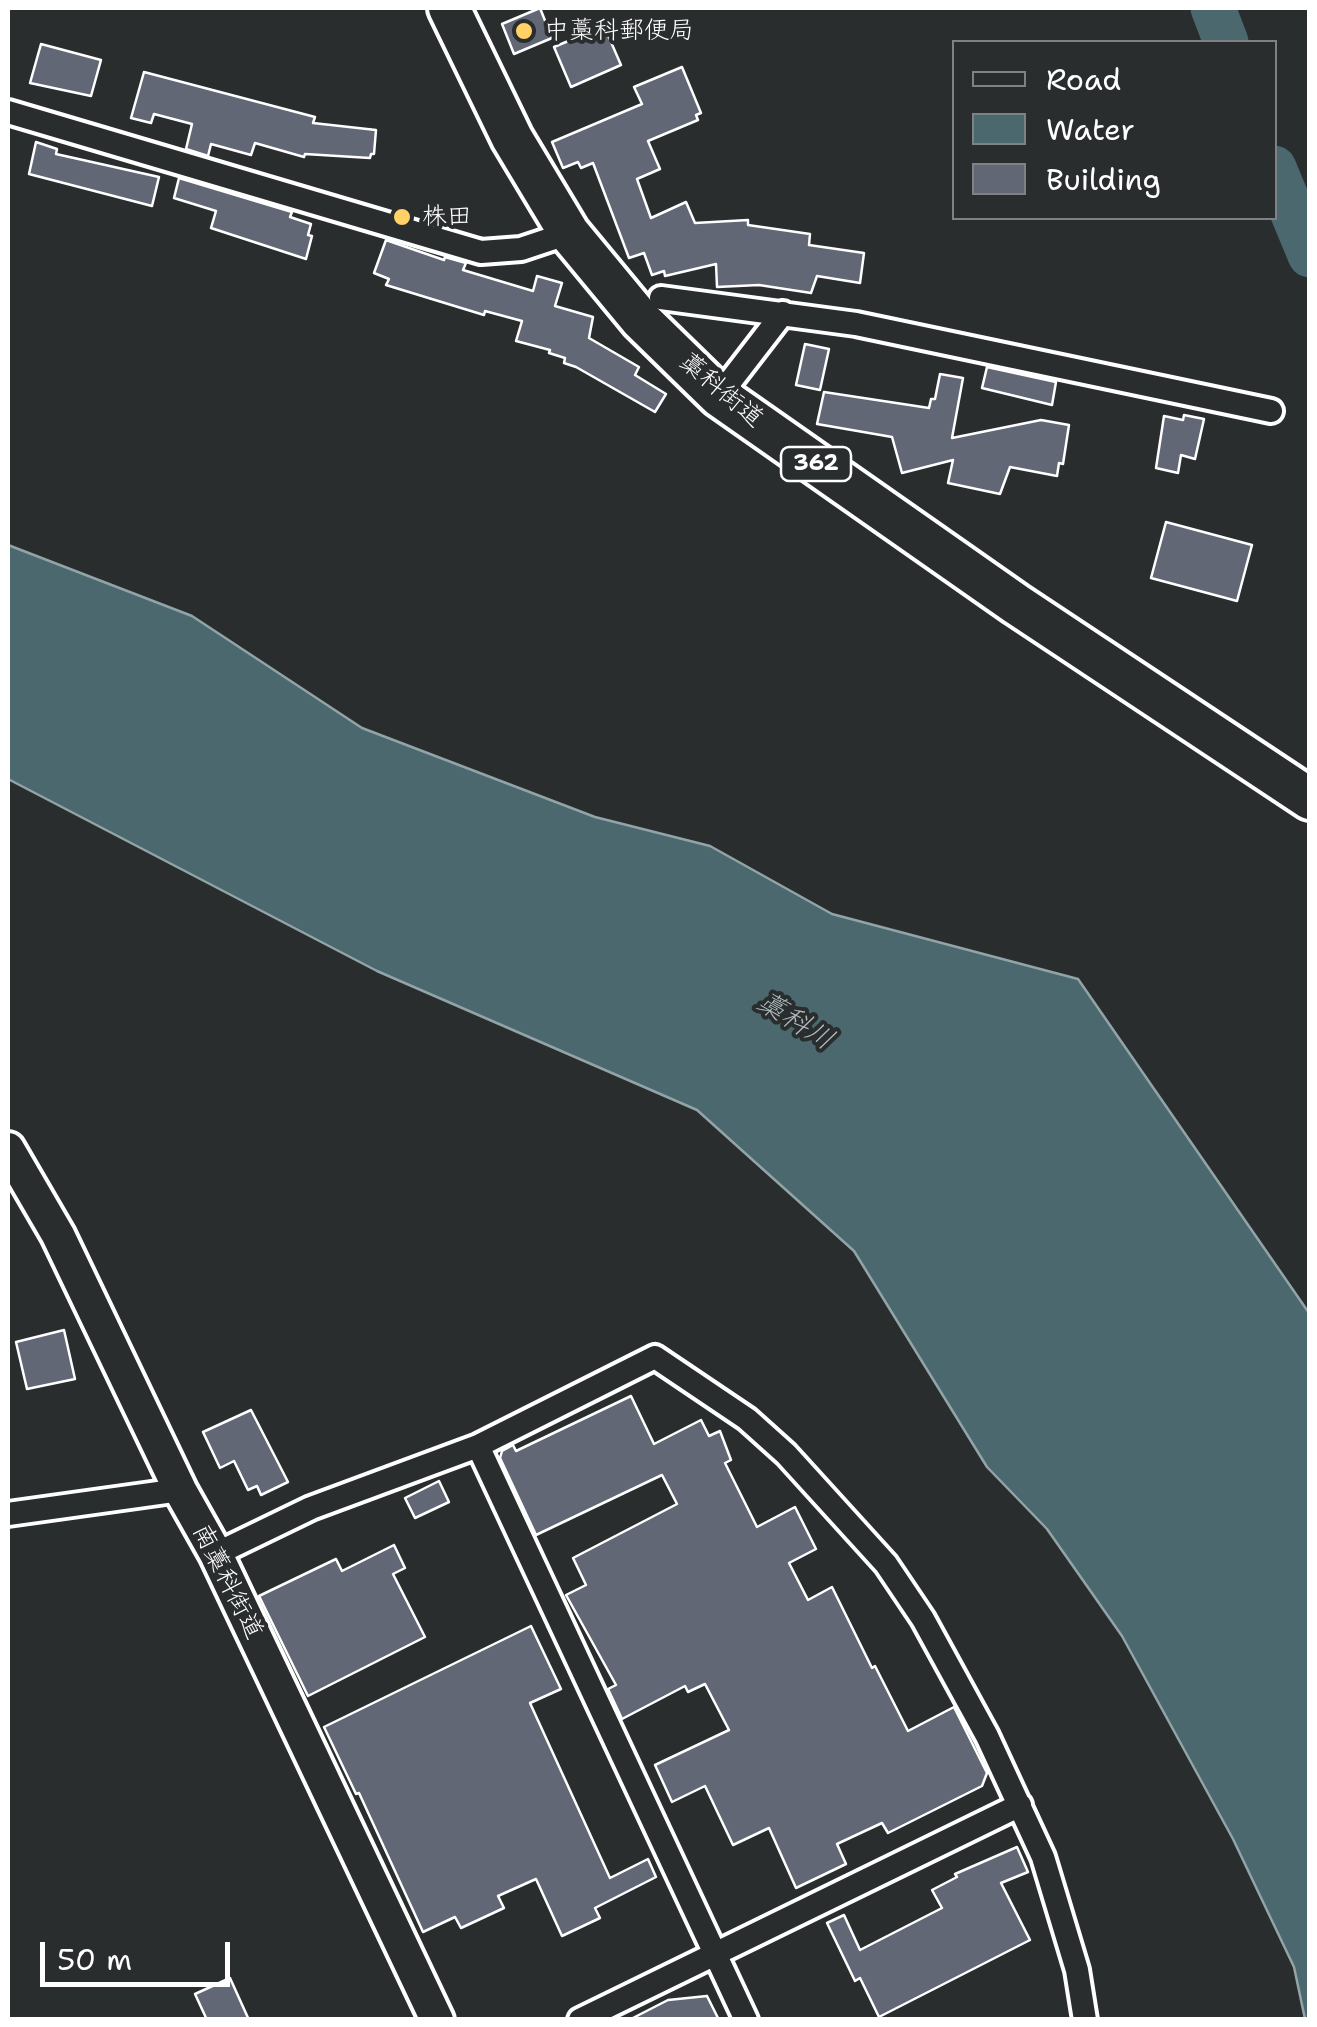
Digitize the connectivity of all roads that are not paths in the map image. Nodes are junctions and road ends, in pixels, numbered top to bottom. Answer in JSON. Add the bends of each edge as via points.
{"nodes":[{"id":1,"x":449,"y":8,"type":"edge"},
{"id":2,"x":8,"y":112,"type":"edge"},
{"id":3,"x":569,"y":232,"type":"junction"},
{"id":4,"x":661,"y":298,"type":"dead end"},
{"id":5,"x":782,"y":312,"type":"junction"},
{"id":6,"x":719,"y":396,"type":"junction"},
{"id":7,"x":1271,"y":410,"type":"dead end"},
{"id":8,"x":1310,"y":800,"type":"edge"},
{"id":9,"x":8,"y":1149,"type":"edge"},
{"id":10,"x":478,"y":1446,"type":"junction"},
{"id":11,"x":180,"y":1490,"type":"junction"},
{"id":12,"x":8,"y":1514,"type":"edge"},
{"id":13,"x":216,"y":1554,"type":"junction"},
{"id":14,"x":1020,"y":1806,"type":"junction"},
{"id":15,"x":716,"y":1954,"type":"junction"},
{"id":16,"x":437,"y":2020,"type":"edge"},
{"id":17,"x":580,"y":2020,"type":"edge"},
{"id":18,"x":746,"y":2020,"type":"edge"},
{"id":19,"x":1085,"y":2020,"type":"edge"}],
"edges":[{"from":1,"to":3,"type":"highway","name":"藁科街道","number":"362","via":[[512,138]]},
{"from":2,"to":3,"type":"street","via":[[481,252],[521,249]]},
{"from":3,"to":6,"type":"highway","name":"藁科街道","number":"362","via":[[641,320]]},
{"from":4,"to":5,"type":"street"},
{"from":5,"to":6,"type":"street"},
{"from":5,"to":7,"type":"street"},
{"from":6,"to":8,"type":"highway","name":"藁科街道","number":"362"},
{"from":9,"to":11,"type":"main road","name":"南藁科街道","via":[[58,1235]]},
{"from":10,"to":13,"type":"street","via":[[311,1508]]},
{"from":10,"to":14,"type":"street","via":[[655,1357],[747,1419],[886,1564],[923,1618]]},
{"from":10,"to":15,"type":"street"},
{"from":11,"to":12,"type":"street"},
{"from":11,"to":13,"type":"main road","name":"南藁科街道"},
{"from":13,"to":16,"type":"main road","name":"南藁科街道"},
{"from":14,"to":15,"type":"street"},
{"from":14,"to":19,"type":"street","via":[[1061,1912]]},
{"from":15,"to":17,"type":"street"},
{"from":15,"to":18,"type":"street"}]}
